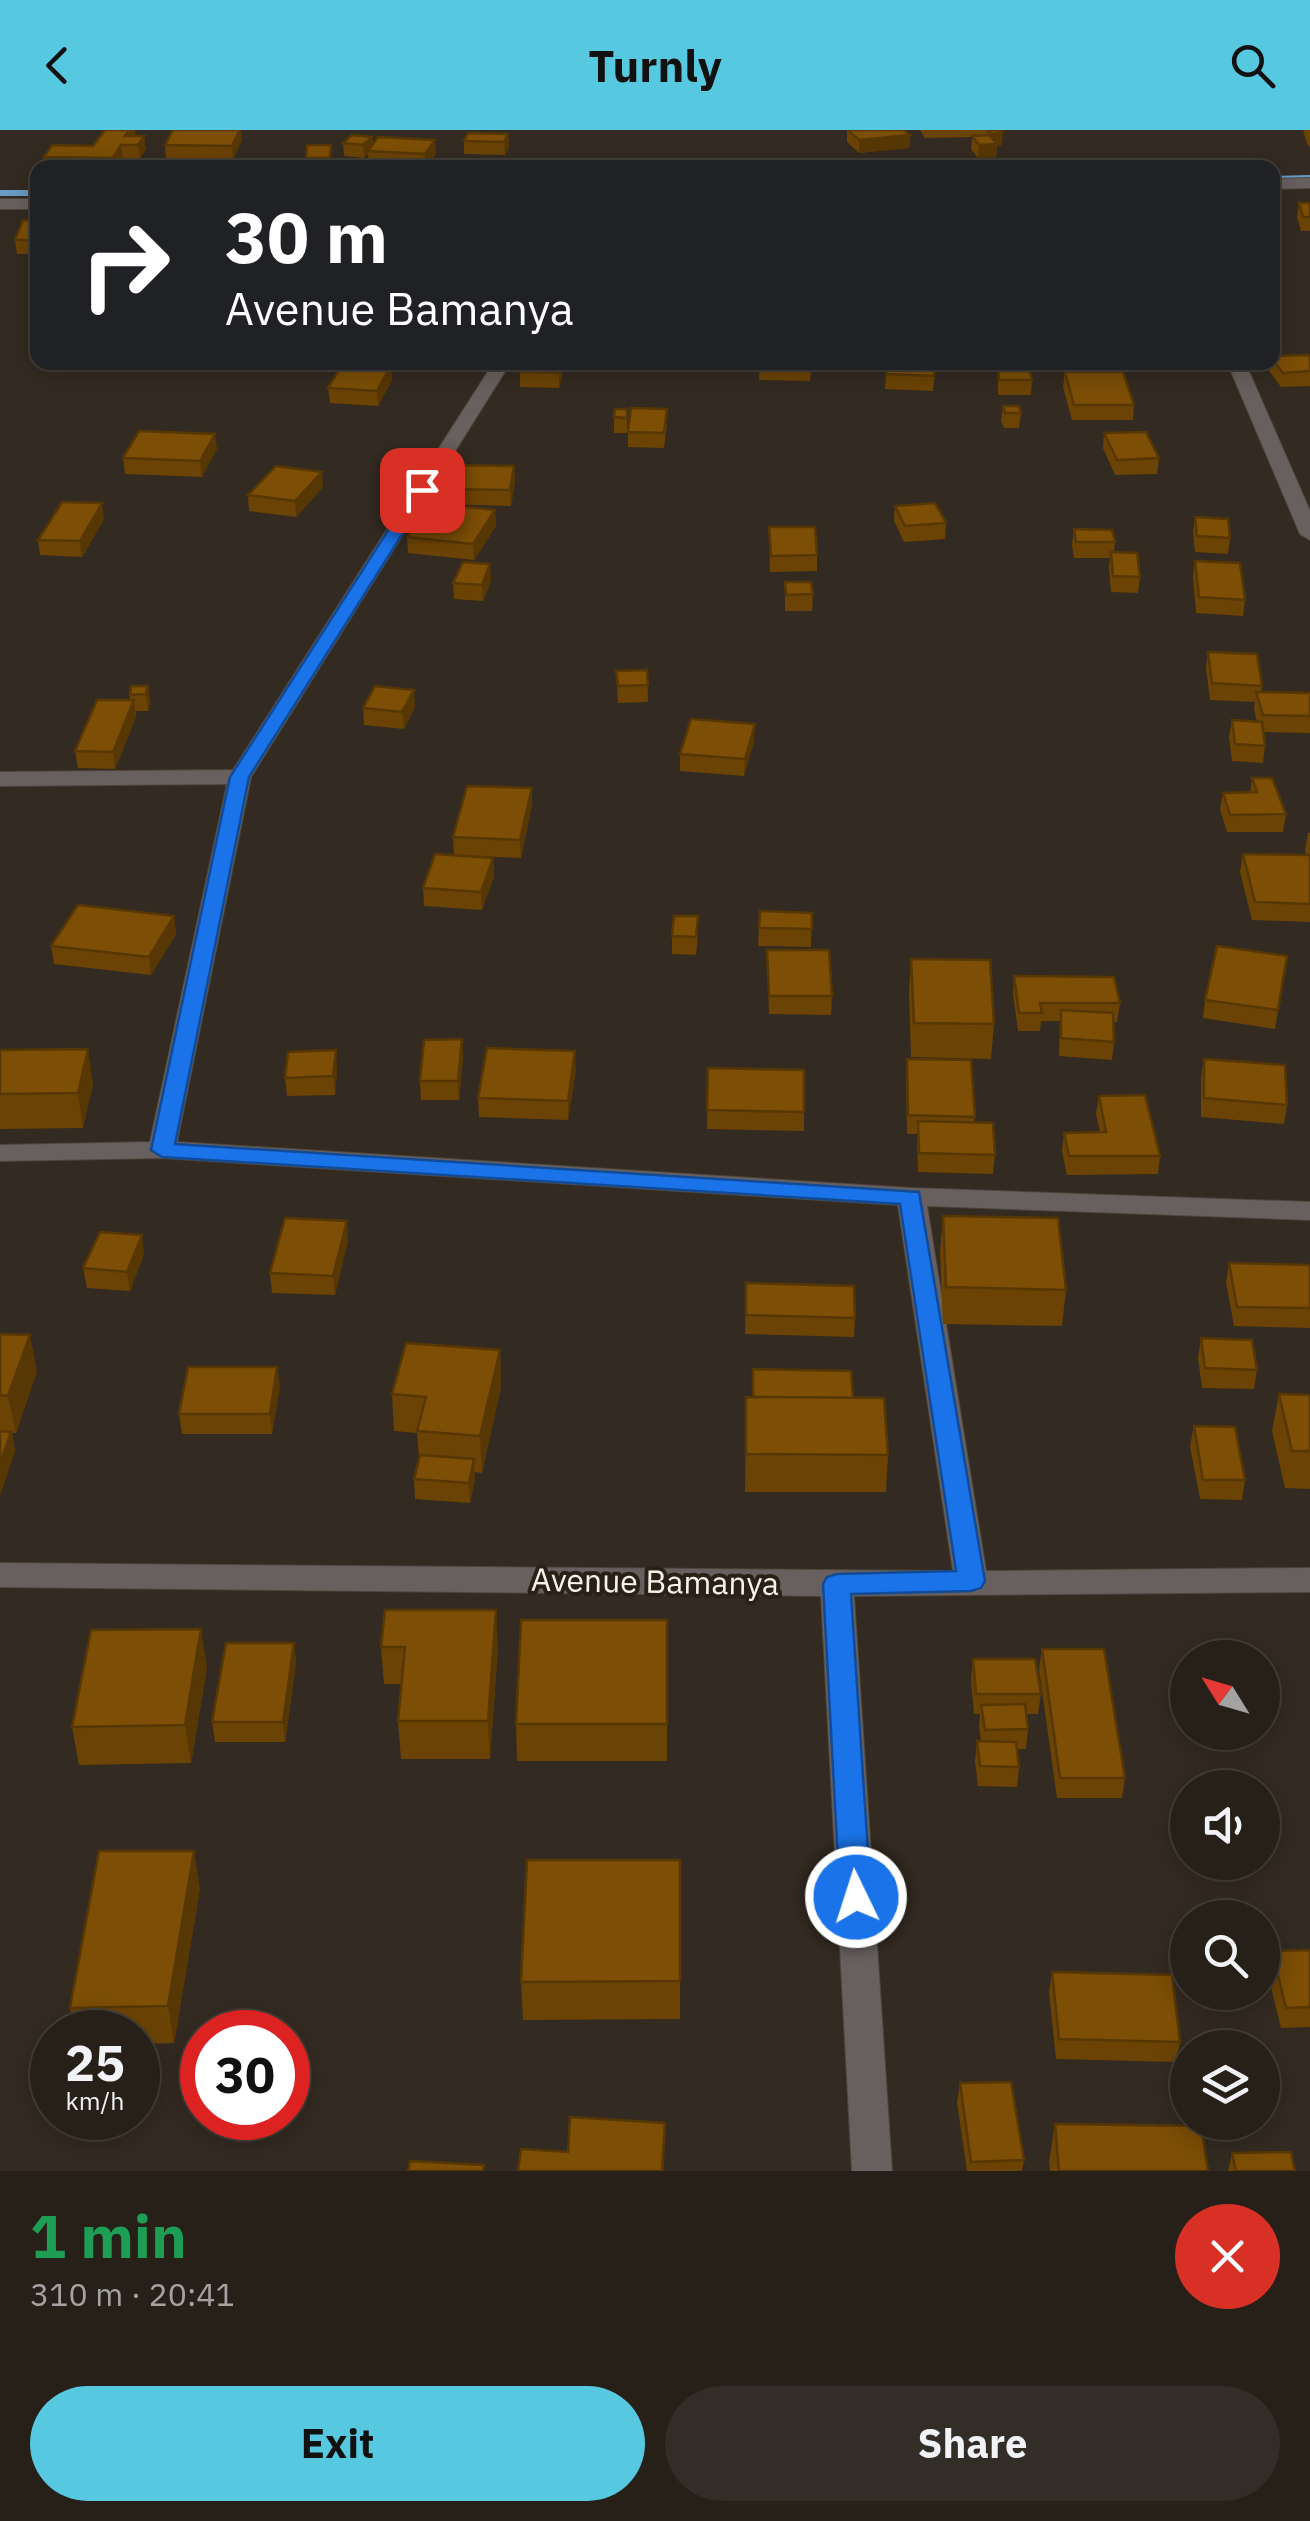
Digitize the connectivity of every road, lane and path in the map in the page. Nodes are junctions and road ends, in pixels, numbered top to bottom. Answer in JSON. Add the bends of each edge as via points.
{"nodes":[{"id":1,"x":1310,"y":183,"type":"edge"},
{"id":2,"x":1280,"y":184,"type":"edge"},
{"id":3,"x":0,"y":204,"type":"edge"},
{"id":4,"x":30,"y":204,"type":"edge"},
{"id":5,"x":498,"y":370,"type":"edge"},
{"id":6,"x":1239,"y":370,"type":"edge"},
{"id":7,"x":1310,"y":534,"type":"edge"},
{"id":8,"x":240,"y":777,"type":"junction"},
{"id":9,"x":0,"y":779,"type":"edge"},
{"id":10,"x":162,"y":1150,"type":"junction"},
{"id":11,"x":0,"y":1153,"type":"edge"},
{"id":12,"x":911,"y":1197,"type":"junction"},
{"id":13,"x":1310,"y":1212,"type":"edge"},
{"id":14,"x":0,"y":1575,"type":"edge"},
{"id":15,"x":1310,"y":1580,"type":"edge"},
{"id":16,"x":971,"y":1581,"type":"junction"},
{"id":17,"x":837,"y":1584,"type":"junction"},
{"id":18,"x":872,"y":2171,"type":"edge"}],
"edges":[{"from":1,"to":2,"type":"street"},
{"from":3,"to":4,"type":"street"},
{"from":5,"to":8,"type":"street"},
{"from":6,"to":7,"type":"street"},
{"from":8,"to":9,"type":"street"},
{"from":8,"to":10,"type":"street"},
{"from":10,"to":11,"type":"street"},
{"from":10,"to":12,"type":"street"},
{"from":12,"to":13,"type":"street"},
{"from":12,"to":16,"type":"street"},
{"from":14,"to":17,"type":"street","name":"Avenue Bamanya"},
{"from":15,"to":16,"type":"street","name":"Avenue Bamanya"},
{"from":16,"to":17,"type":"street","name":"Avenue Bamanya"},
{"from":17,"to":18,"type":"street"}]}
